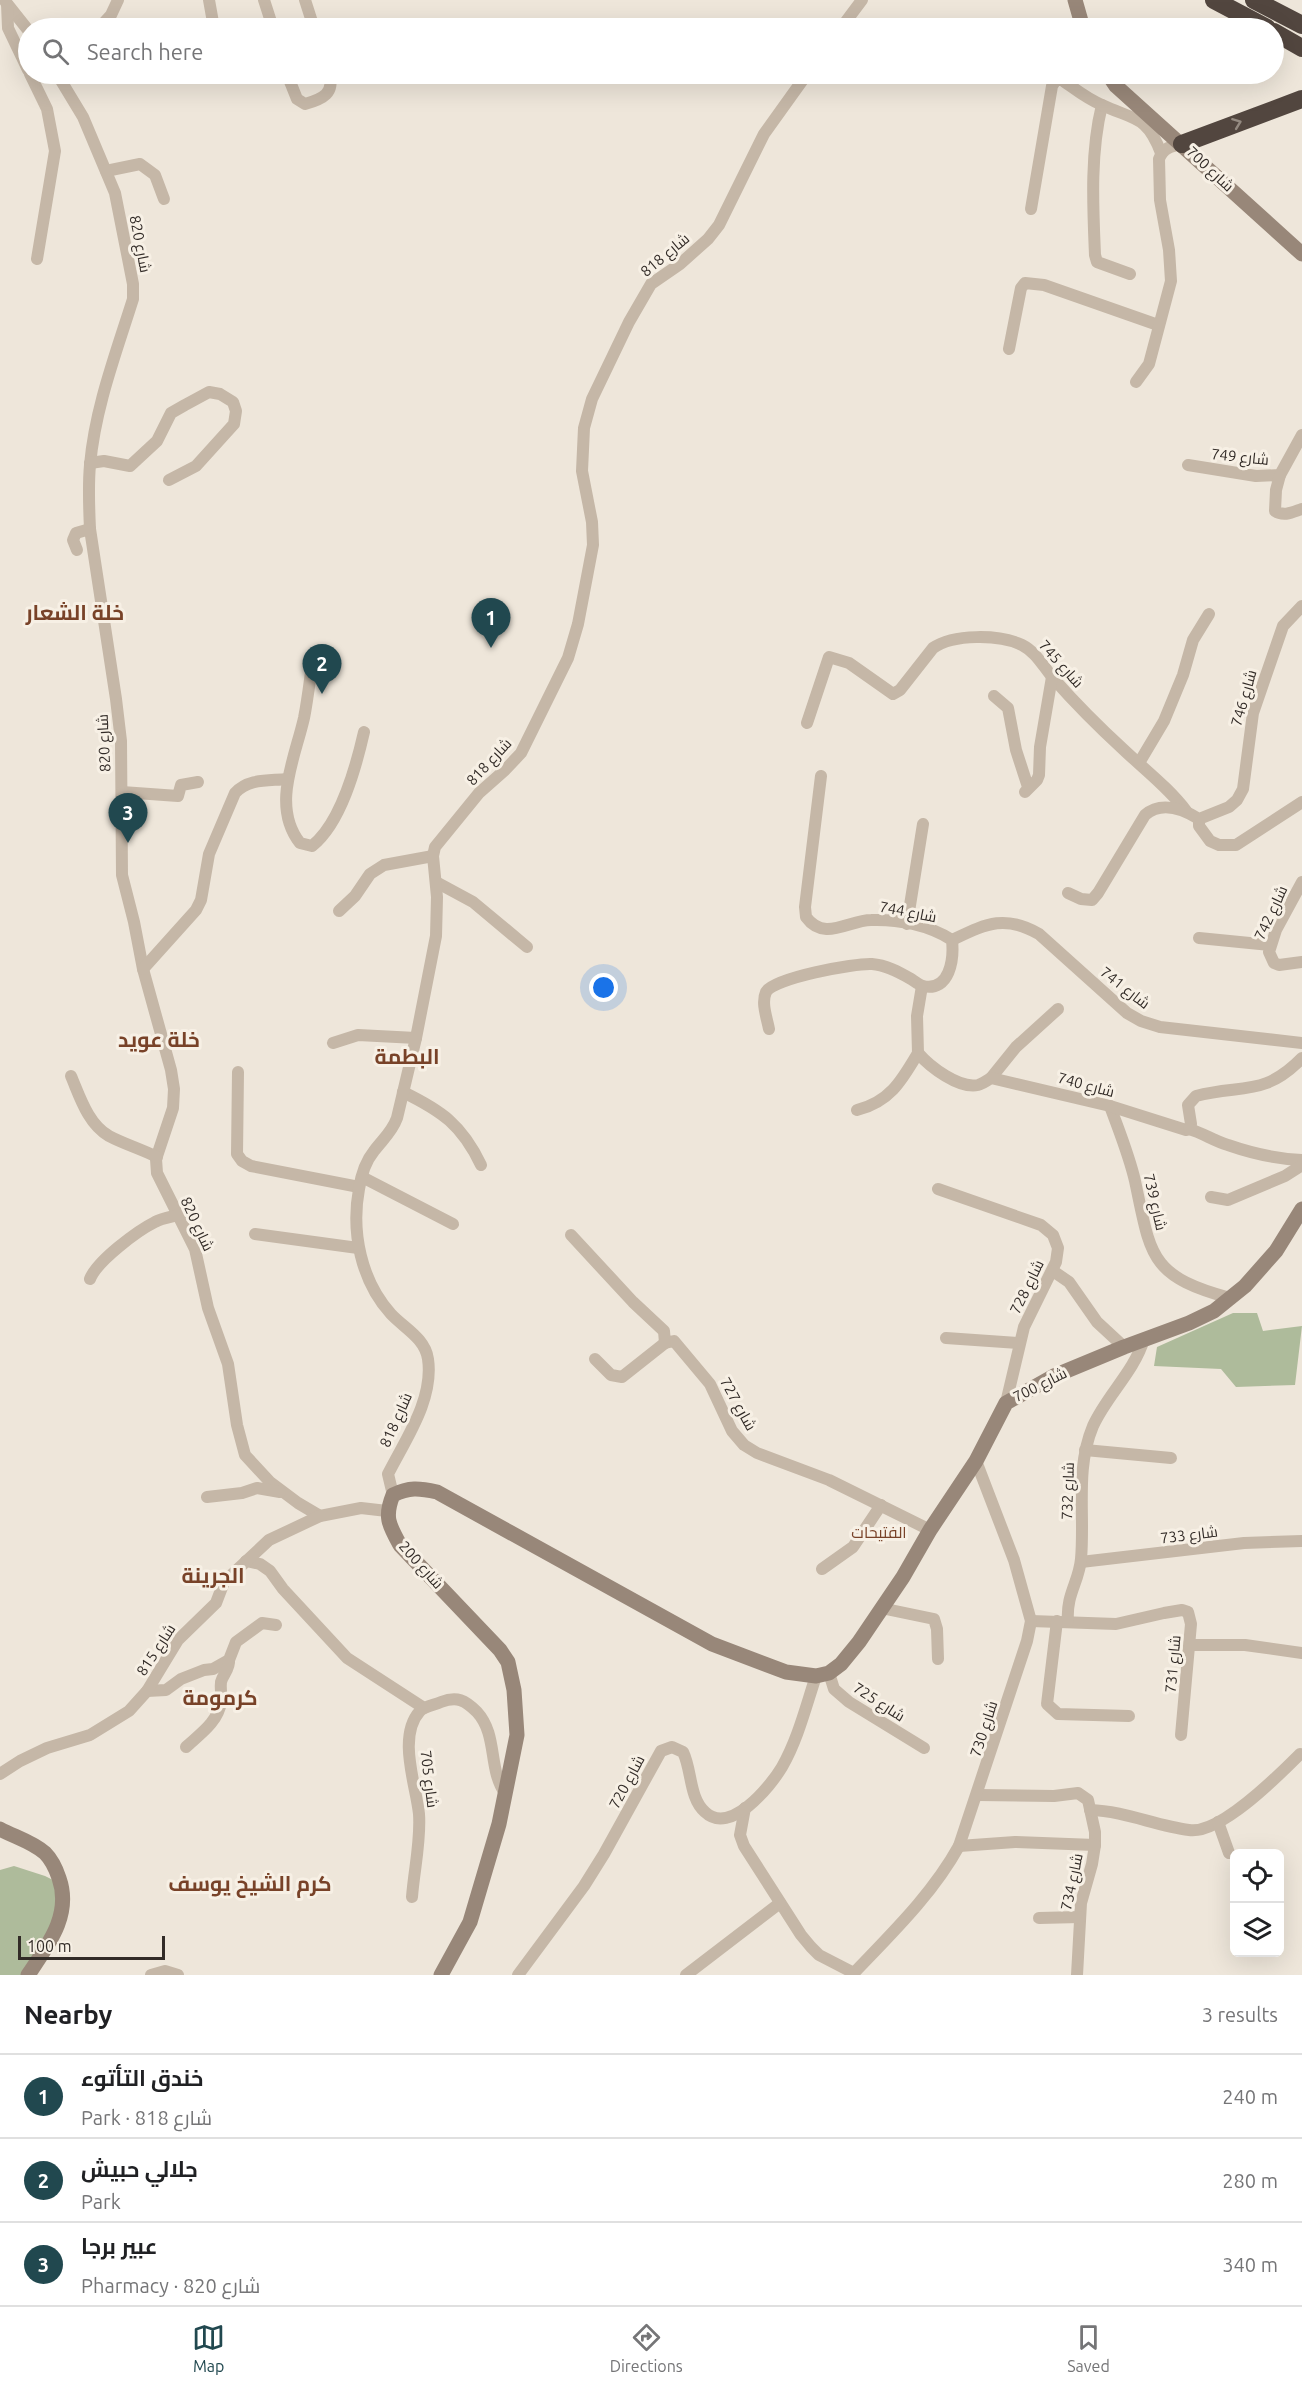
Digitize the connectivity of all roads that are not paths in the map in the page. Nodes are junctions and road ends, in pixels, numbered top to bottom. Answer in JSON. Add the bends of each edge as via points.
{"nodes":[{"id":1,"x":118,"y":0,"type":"edge"},
{"id":2,"x":209,"y":0,"type":"edge"},
{"id":3,"x":264,"y":0,"type":"edge"},
{"id":4,"x":305,"y":0,"type":"edge"},
{"id":5,"x":861,"y":0,"type":"edge"},
{"id":6,"x":1075,"y":0,"type":"edge"},
{"id":7,"x":1214,"y":0,"type":"edge"},
{"id":8,"x":1254,"y":0,"type":"edge"},
{"id":9,"x":1276,"y":0,"type":"edge"},
{"id":10,"x":6,"y":2,"type":"edge"},
{"id":11,"x":19,"y":18,"type":"edge"},
{"id":12,"x":108,"y":18,"type":"edge"},
{"id":13,"x":212,"y":18,"type":"edge"},
{"id":14,"x":270,"y":18,"type":"edge"},
{"id":15,"x":311,"y":18,"type":"edge"},
{"id":16,"x":848,"y":18,"type":"edge"},
{"id":17,"x":1080,"y":18,"type":"edge"},
{"id":18,"x":1248,"y":18,"type":"edge"},
{"id":19,"x":1302,"y":23,"type":"edge"},
{"id":20,"x":1284,"y":38,"type":"edge"},
{"id":21,"x":1302,"y":48,"type":"edge"},
{"id":22,"x":18,"y":49,"type":"edge"},
{"id":23,"x":35,"y":84,"type":"edge"},
{"id":24,"x":63,"y":84,"type":"edge"},
{"id":25,"x":291,"y":84,"type":"edge"},
{"id":26,"x":332,"y":84,"type":"edge"},
{"id":27,"x":800,"y":84,"type":"edge"},
{"id":28,"x":1054,"y":84,"type":"edge"},
{"id":29,"x":1068,"y":84,"type":"edge"},
{"id":30,"x":1116,"y":84,"type":"edge"},
{"id":31,"x":1302,"y":99,"type":"edge"},
{"id":32,"x":1102,"y":105,"type":"junction"},
{"id":33,"x":1182,"y":144,"type":"junction"},
{"id":34,"x":1161,"y":153,"type":"junction"},
{"id":35,"x":106,"y":171,"type":"junction"},
{"id":36,"x":164,"y":199,"type":"dead end"},
{"id":37,"x":1031,"y":209,"type":"dead end"},
{"id":38,"x":1302,"y":254,"type":"edge"},
{"id":39,"x":37,"y":259,"type":"dead end"},
{"id":40,"x":1130,"y":274,"type":"dead end"},
{"id":41,"x":1158,"y":325,"type":"junction"},
{"id":42,"x":1009,"y":349,"type":"dead end"},
{"id":43,"x":1136,"y":382,"type":"dead end"},
{"id":44,"x":1302,"y":435,"type":"edge"},
{"id":45,"x":90,"y":463,"type":"junction"},
{"id":46,"x":1188,"y":465,"type":"dead end"},
{"id":47,"x":1280,"y":475,"type":"junction"},
{"id":48,"x":169,"y":480,"type":"dead end"},
{"id":49,"x":1302,"y":508,"type":"edge"},
{"id":50,"x":90,"y":529,"type":"junction"},
{"id":51,"x":78,"y":550,"type":"dead end"},
{"id":52,"x":1302,"y":606,"type":"edge"},
{"id":53,"x":1209,"y":614,"type":"dead end"},
{"id":54,"x":313,"y":658,"type":"dead end"},
{"id":55,"x":1052,"y":677,"type":"junction"},
{"id":56,"x":994,"y":696,"type":"dead end"},
{"id":57,"x":807,"y":723,"type":"dead end"},
{"id":58,"x":364,"y":732,"type":"dead end"},
{"id":59,"x":1139,"y":763,"type":"junction"},
{"id":60,"x":821,"y":776,"type":"dead end"},
{"id":61,"x":287,"y":779,"type":"junction"},
{"id":62,"x":198,"y":782,"type":"dead end"},
{"id":63,"x":122,"y":792,"type":"junction"},
{"id":64,"x":1302,"y":802,"type":"edge"},
{"id":65,"x":1187,"y":812,"type":"junction"},
{"id":66,"x":1199,"y":819,"type":"junction"},
{"id":67,"x":923,"y":824,"type":"dead end"},
{"id":68,"x":433,"y":856,"type":"junction"},
{"id":69,"x":436,"y":882,"type":"junction"},
{"id":70,"x":1302,"y":882,"type":"edge"},
{"id":71,"x":1068,"y":893,"type":"dead end"},
{"id":72,"x":339,"y":911,"type":"dead end"},
{"id":73,"x":907,"y":924,"type":"junction"},
{"id":74,"x":1199,"y":938,"type":"dead end"},
{"id":75,"x":952,"y":940,"type":"junction"},
{"id":76,"x":1270,"y":945,"type":"junction"},
{"id":77,"x":527,"y":947,"type":"dead end"},
{"id":78,"x":1302,"y":962,"type":"edge"},
{"id":79,"x":143,"y":969,"type":"junction"},
{"id":80,"x":922,"y":986,"type":"junction"},
{"id":81,"x":1058,"y":1009,"type":"dead end"},
{"id":82,"x":769,"y":1029,"type":"dead end"},
{"id":83,"x":416,"y":1038,"type":"junction"},
{"id":84,"x":333,"y":1043,"type":"dead end"},
{"id":85,"x":1302,"y":1043,"type":"edge"},
{"id":86,"x":918,"y":1053,"type":"junction"},
{"id":87,"x":1302,"y":1058,"type":"edge"},
{"id":88,"x":238,"y":1072,"type":"dead end"},
{"id":89,"x":71,"y":1076,"type":"dead end"},
{"id":90,"x":991,"y":1077,"type":"junction"},
{"id":91,"x":403,"y":1092,"type":"junction"},
{"id":92,"x":1110,"y":1106,"type":"junction"},
{"id":93,"x":857,"y":1110,"type":"dead end"},
{"id":94,"x":1189,"y":1129,"type":"junction"},
{"id":95,"x":157,"y":1157,"type":"junction"},
{"id":96,"x":1302,"y":1160,"type":"edge"},
{"id":97,"x":481,"y":1165,"type":"dead end"},
{"id":98,"x":1302,"y":1165,"type":"edge"},
{"id":99,"x":361,"y":1182,"type":"junction"},
{"id":100,"x":938,"y":1189,"type":"dead end"},
{"id":101,"x":1211,"y":1197,"type":"dead end"},
{"id":102,"x":1302,"y":1209,"type":"edge"},
{"id":103,"x":178,"y":1215,"type":"junction"},
{"id":104,"x":453,"y":1224,"type":"dead end"},
{"id":105,"x":255,"y":1234,"type":"dead end"},
{"id":106,"x":571,"y":1235,"type":"dead end"},
{"id":107,"x":358,"y":1248,"type":"junction"},
{"id":108,"x":1053,"y":1271,"type":"junction"},
{"id":109,"x":90,"y":1279,"type":"dead end"},
{"id":110,"x":1230,"y":1298,"type":"junction"},
{"id":111,"x":946,"y":1338,"type":"dead end"},
{"id":112,"x":1144,"y":1339,"type":"junction"},
{"id":113,"x":665,"y":1343,"type":"junction"},
{"id":114,"x":1019,"y":1343,"type":"junction"},
{"id":115,"x":1124,"y":1347,"type":"junction"},
{"id":116,"x":595,"y":1359,"type":"dead end"},
{"id":117,"x":1006,"y":1403,"type":"junction"},
{"id":118,"x":1085,"y":1450,"type":"junction"},
{"id":119,"x":1171,"y":1458,"type":"dead end"},
{"id":120,"x":976,"y":1461,"type":"junction"},
{"id":121,"x":393,"y":1495,"type":"junction"},
{"id":122,"x":207,"y":1497,"type":"dead end"},
{"id":123,"x":289,"y":1497,"type":"junction"},
{"id":124,"x":881,"y":1504,"type":"junction"},
{"id":125,"x":387,"y":1511,"type":"junction"},
{"id":126,"x":320,"y":1516,"type":"junction"},
{"id":127,"x":930,"y":1530,"type":"junction"},
{"id":128,"x":1302,"y":1540,"type":"edge"},
{"id":129,"x":246,"y":1561,"type":"junction"},
{"id":130,"x":1081,"y":1562,"type":"junction"},
{"id":131,"x":822,"y":1569,"type":"dead end"},
{"id":132,"x":881,"y":1608,"type":"junction"},
{"id":133,"x":1031,"y":1621,"type":"junction"},
{"id":134,"x":1063,"y":1621,"type":"junction"},
{"id":135,"x":276,"y":1625,"type":"dead end"},
{"id":136,"x":1190,"y":1645,"type":"junction"},
{"id":137,"x":1302,"y":1653,"type":"edge"},
{"id":138,"x":938,"y":1659,"type":"dead end"},
{"id":139,"x":230,"y":1660,"type":"junction"},
{"id":140,"x":823,"y":1674,"type":"junction"},
{"id":141,"x":147,"y":1691,"type":"junction"},
{"id":142,"x":424,"y":1708,"type":"junction"},
{"id":143,"x":1129,"y":1716,"type":"dead end"},
{"id":144,"x":1181,"y":1735,"type":"dead end"},
{"id":145,"x":186,"y":1747,"type":"dead end"},
{"id":146,"x":924,"y":1748,"type":"dead end"},
{"id":147,"x":1300,"y":1754,"type":"dead end"},
{"id":148,"x":0,"y":1774,"type":"edge"},
{"id":149,"x":505,"y":1793,"type":"junction"},
{"id":150,"x":978,"y":1795,"type":"junction"},
{"id":151,"x":746,"y":1808,"type":"junction"},
{"id":152,"x":1090,"y":1810,"type":"junction"},
{"id":153,"x":1218,"y":1822,"type":"junction"},
{"id":154,"x":0,"y":1829,"type":"edge"},
{"id":155,"x":1095,"y":1845,"type":"junction"},
{"id":156,"x":959,"y":1846,"type":"junction"},
{"id":157,"x":1229,"y":1853,"type":"dead end"},
{"id":158,"x":412,"y":1897,"type":"dead end"},
{"id":159,"x":780,"y":1903,"type":"junction"},
{"id":160,"x":1080,"y":1917,"type":"junction"},
{"id":161,"x":1039,"y":1918,"type":"dead end"},
{"id":162,"x":853,"y":1974,"type":"edge"},
{"id":163,"x":28,"y":1975,"type":"edge"},
{"id":164,"x":151,"y":1975,"type":"edge"},
{"id":165,"x":178,"y":1975,"type":"edge"},
{"id":166,"x":441,"y":1975,"type":"edge"},
{"id":167,"x":518,"y":1975,"type":"edge"},
{"id":168,"x":686,"y":1975,"type":"edge"},
{"id":169,"x":1079,"y":1975,"type":"edge"}],
"edges":[{"from":1,"to":12,"type":"street"},
{"from":2,"to":13,"type":"street"},
{"from":3,"to":14,"type":"street"},
{"from":4,"to":15,"type":"street"},
{"from":5,"to":16,"type":"street"},
{"from":6,"to":17,"type":"main road"},
{"from":7,"to":18,"type":"highway"},
{"from":8,"to":19,"type":"highway"},
{"from":9,"to":19,"type":"highway"},
{"from":10,"to":11,"type":"street"},
{"from":10,"to":22,"type":"street","via":[[8,28]]},
{"from":20,"to":21,"type":"highway"},
{"from":23,"to":39,"type":"street","via":[[47,109],[55,151]]},
{"from":24,"to":35,"type":"street","name":"شارع 820","via":[[83,117]]},
{"from":25,"to":26,"type":"street","via":[[297,99],[305,104],[330,90]]},
{"from":27,"to":68,"type":"street","name":"شارع 818","via":[[764,134],[719,225],[680,264],[651,284],[616,348],[592,399],[584,428],[582,471],[593,545],[568,658],[520,753],[479,793],[435,847]]},
{"from":28,"to":37,"type":"street"},
{"from":29,"to":32,"type":"street"},
{"from":30,"to":33,"type":"main road","name":"شارع 700"},
{"from":33,"to":31,"type":"highway","one_way":true},
{"from":32,"to":34,"type":"street","via":[[1135,117],[1149,129]]},
{"from":32,"to":40,"type":"street","via":[[1094,179],[1095,255],[1097,262]]},
{"from":33,"to":34,"type":"street"},
{"from":33,"to":38,"type":"main road","name":"شارع 700"},
{"from":34,"to":41,"type":"street","via":[[1160,200],[1171,280]]},
{"from":35,"to":36,"type":"street","via":[[140,165],[155,175]]},
{"from":35,"to":45,"type":"street","name":"شارع 820","via":[[115,193],[133,299],[99,415]]},
{"from":41,"to":42,"type":"street","via":[[1025,282]]},
{"from":41,"to":43,"type":"street","via":[[1149,364]]},
{"from":44,"to":47,"type":"street","name":"شارع 749"},
{"from":45,"to":48,"type":"street","via":[[104,461],[130,466],[157,441],[171,413],[209,392],[232,402],[236,411],[234,424],[196,466]]},
{"from":45,"to":50,"type":"street","name":"شارع 820"},
{"from":46,"to":47,"type":"street","name":"شارع 749","via":[[1256,476]]},
{"from":47,"to":49,"type":"street","via":[[1275,512],[1286,514]]},
{"from":50,"to":51,"type":"street","via":[[76,533],[73,540]]},
{"from":50,"to":63,"type":"street","name":"شارع 820","via":[[116,699]]},
{"from":52,"to":66,"type":"street","name":"شارع 746","via":[[1283,626],[1253,713],[1243,789],[1229,807]]},
{"from":53,"to":59,"type":"street","via":[[1193,640],[1164,721]]},
{"from":54,"to":61,"type":"street","via":[[304,717]]},
{"from":55,"to":56,"type":"street","via":[[1039,775],[1027,790],[1008,708]]},
{"from":55,"to":57,"type":"street","name":"شارع 745","via":[[1024,646],[993,638],[956,639],[939,644],[893,694],[849,663],[829,657]]},
{"from":55,"to":59,"type":"street","name":"شارع 745"},
{"from":58,"to":61,"type":"street","via":[[357,762],[338,808],[327,830],[312,846],[300,843],[291,825]]},
{"from":59,"to":65,"type":"street","name":"شارع 745"},
{"from":60,"to":73,"type":"street","name":"شارع 744","via":[[806,917],[824,930],[868,920]]},
{"from":61,"to":79,"type":"street","via":[[255,782],[235,793],[208,854],[196,910]]},
{"from":62,"to":63,"type":"street","via":[[181,785],[178,796]]},
{"from":63,"to":79,"type":"street","name":"شارع 820","via":[[122,875]]},
{"from":64,"to":66,"type":"street","via":[[1236,845],[1210,841],[1199,826]]},
{"from":65,"to":66,"type":"street"},
{"from":65,"to":71,"type":"street","via":[[1166,807],[1149,811],[1092,900]]},
{"from":67,"to":73,"type":"street"},
{"from":68,"to":69,"type":"street","name":"شارع 818"},
{"from":68,"to":72,"type":"street","via":[[384,865],[370,874]]},
{"from":69,"to":77,"type":"street","via":[[473,902]]},
{"from":69,"to":83,"type":"street","name":"شارع 818","via":[[436,936]]},
{"from":70,"to":76,"type":"street","name":"شارع 742"},
{"from":73,"to":75,"type":"street","name":"شارع 744"},
{"from":74,"to":76,"type":"street"},
{"from":75,"to":80,"type":"street","name":"شارع 744","via":[[949,973],[939,983]]},
{"from":75,"to":85,"type":"street","name":"شارع 741","via":[[995,922],[1024,925],[1141,1021],[1177,1029]]},
{"from":76,"to":78,"type":"street","name":"شارع 742","via":[[1274,963]]},
{"from":79,"to":95,"type":"street","name":"شارع 820","via":[[174,1089],[173,1108]]},
{"from":80,"to":82,"type":"street","via":[[895,970],[870,964],[795,978],[768,989],[765,995]]},
{"from":80,"to":86,"type":"street","via":[[916,1027]]},
{"from":81,"to":90,"type":"street","via":[[1016,1047]]},
{"from":83,"to":84,"type":"street","via":[[358,1035]]},
{"from":83,"to":91,"type":"street","name":"شارع 818"},
{"from":86,"to":90,"type":"street","name":"شارع 740","via":[[959,1083],[978,1085]]},
{"from":86,"to":93,"type":"street","via":[[891,1093],[870,1107]]},
{"from":87,"to":94,"type":"street","via":[[1276,1080],[1262,1086],[1196,1096],[1188,1105]]},
{"from":88,"to":99,"type":"street","via":[[237,1154],[242,1161],[251,1166]]},
{"from":89,"to":95,"type":"street","via":[[88,1115],[98,1127]]},
{"from":90,"to":92,"type":"street","name":"شارع 740"},
{"from":91,"to":97,"type":"street","via":[[441,1113],[470,1142]]},
{"from":91,"to":99,"type":"street","name":"شارع 818","via":[[393,1128],[374,1150]]},
{"from":92,"to":94,"type":"street","name":"شارع 740","via":[[1180,1130]]},
{"from":92,"to":110,"type":"street","name":"شارع 739","via":[[1131,1164],[1145,1232],[1159,1260],[1180,1280]]},
{"from":94,"to":96,"type":"street","name":"شارع 740","via":[[1230,1146]]},
{"from":95,"to":103,"type":"street","name":"شارع 820","via":[[157,1173]]},
{"from":98,"to":101,"type":"street","via":[[1228,1200]]},
{"from":99,"to":104,"type":"street"},
{"from":99,"to":107,"type":"street","name":"شارع 818"},
{"from":100,"to":108,"type":"street","name":"شارع 728","via":[[1041,1226],[1053,1235],[1058,1248]]},
{"from":102,"to":110,"type":"main road","name":"شارع 700","via":[[1276,1251]]},
{"from":103,"to":109,"type":"street","via":[[156,1221],[137,1234],[101,1263]]},
{"from":103,"to":123,"type":"street","name":"شارع 820","via":[[195,1249],[207,1308],[228,1364],[243,1449],[252,1464]]},
{"from":105,"to":107,"type":"street"},
{"from":106,"to":113,"type":"street","name":"شارع 727","via":[[664,1331]]},
{"from":107,"to":121,"type":"street","name":"شارع 818","via":[[382,1302],[420,1341],[428,1359],[426,1389],[418,1414],[388,1474]]},
{"from":108,"to":114,"type":"street","name":"شارع 728","via":[[1037,1297]]},
{"from":108,"to":115,"type":"street","via":[[1069,1282],[1097,1322]]},
{"from":110,"to":112,"type":"main road","name":"شارع 700","via":[[1214,1311]]},
{"from":111,"to":114,"type":"street"},
{"from":112,"to":115,"type":"main road","name":"شارع 700"},
{"from":112,"to":118,"type":"street","name":"شارع 732","via":[[1134,1364],[1095,1423]]},
{"from":113,"to":116,"type":"street","via":[[622,1377],[611,1376]]},
{"from":113,"to":124,"type":"street","name":"شارع 727","via":[[674,1341],[705,1378],[732,1431],[744,1445]]},
{"from":114,"to":117,"type":"street","name":"شارع 728"},
{"from":115,"to":117,"type":"main road","name":"شارع 700","via":[[1054,1376]]},
{"from":117,"to":120,"type":"main road","name":"شارع 700"},
{"from":118,"to":119,"type":"street"},
{"from":118,"to":130,"type":"street","name":"شارع 732"},
{"from":120,"to":127,"type":"main road","name":"شارع 700"},
{"from":120,"to":133,"type":"street","name":"شارع 730","via":[[1014,1560]]},
{"from":121,"to":125,"type":"main road"},
{"from":121,"to":140,"type":"main road","via":[[405,1488],[437,1492],[712,1644],[786,1672]]},
{"from":122,"to":123,"type":"street","via":[[257,1488]]},
{"from":123,"to":126,"type":"street","name":"شارع 820"},
{"from":124,"to":127,"type":"street","name":"شارع 727"},
{"from":124,"to":131,"type":"street","via":[[853,1547]]},
{"from":125,"to":126,"type":"street","name":"شارع 815","via":[[361,1508]]},
{"from":125,"to":149,"type":"main road","name":"شارع 200","via":[[400,1545],[508,1662],[517,1735]]},
{"from":126,"to":129,"type":"street","name":"شارع 815","via":[[269,1540]]},
{"from":127,"to":132,"type":"main road","name":"شارع 700"},
{"from":128,"to":130,"type":"street","name":"شارع 733"},
{"from":129,"to":141,"type":"street","name":"شارع 815","via":[[224,1582],[216,1603],[178,1640]]},
{"from":129,"to":142,"type":"street","via":[[270,1570],[347,1658]]},
{"from":130,"to":134,"type":"street","name":"شارع 732"},
{"from":132,"to":138,"type":"street","via":[[934,1619]]},
{"from":132,"to":140,"type":"main road","name":"شارع 700","via":[[841,1664]]},
{"from":133,"to":134,"type":"street","name":"شارع 731"},
{"from":133,"to":150,"type":"street","name":"شارع 730"},
{"from":134,"to":136,"type":"street","name":"شارع 731","via":[[1126,1623],[1164,1613],[1188,1612]]},
{"from":134,"to":143,"type":"street","name":"شارع 732","via":[[1047,1704],[1058,1714]]},
{"from":135,"to":139,"type":"street","via":[[262,1623],[242,1636]]},
{"from":136,"to":137,"type":"street","via":[[1245,1645]]},
{"from":136,"to":144,"type":"street","name":"شارع 731"},
{"from":139,"to":141,"type":"street","via":[[181,1679],[166,1690]]},
{"from":139,"to":145,"type":"street","via":[[216,1716]]},
{"from":140,"to":146,"type":"street","name":"شارع 725","via":[[849,1702]]},
{"from":140,"to":151,"type":"street","name":"شارع 720","via":[[782,1767]]},
{"from":141,"to":148,"type":"street","name":"شارع 815","via":[[129,1711],[107,1726],[46,1748]]},
{"from":142,"to":149,"type":"street","via":[[458,1698],[479,1715],[493,1746],[496,1778]]},
{"from":142,"to":158,"type":"street","name":"شارع 705","via":[[413,1724],[409,1749],[419,1815]]},
{"from":147,"to":153,"type":"street","via":[[1268,1787]]},
{"from":149,"to":166,"type":"main road","name":"شارع 200","via":[[471,1922]]},
{"from":150,"to":152,"type":"street","via":[[1078,1793],[1088,1800]]},
{"from":150,"to":156,"type":"street","name":"شارع 730"},
{"from":151,"to":159,"type":"street","via":[[740,1835]]},
{"from":151,"to":167,"type":"street","name":"شارع 720","via":[[728,1819],[711,1817],[698,1804],[682,1752],[672,1747],[661,1751],[584,1886]]},
{"from":152,"to":153,"type":"street","via":[[1127,1814],[1189,1830],[1200,1831]]},
{"from":152,"to":155,"type":"street","name":"شارع 734"},
{"from":153,"to":157,"type":"street"},
{"from":154,"to":163,"type":"main road","via":[[45,1853],[61,1886],[63,1909],[57,1929]]},
{"from":155,"to":156,"type":"street","via":[[1015,1842]]},
{"from":155,"to":160,"type":"street","name":"شارع 734"},
{"from":156,"to":162,"type":"street","name":"شارع 730","via":[[921,1901]]},
{"from":159,"to":162,"type":"street","via":[[819,1955]]},
{"from":159,"to":168,"type":"street"},
{"from":160,"to":161,"type":"street"},
{"from":160,"to":169,"type":"street","name":"شارع 734"},
{"from":164,"to":165,"type":"street","via":[[165,1971]]}]}
